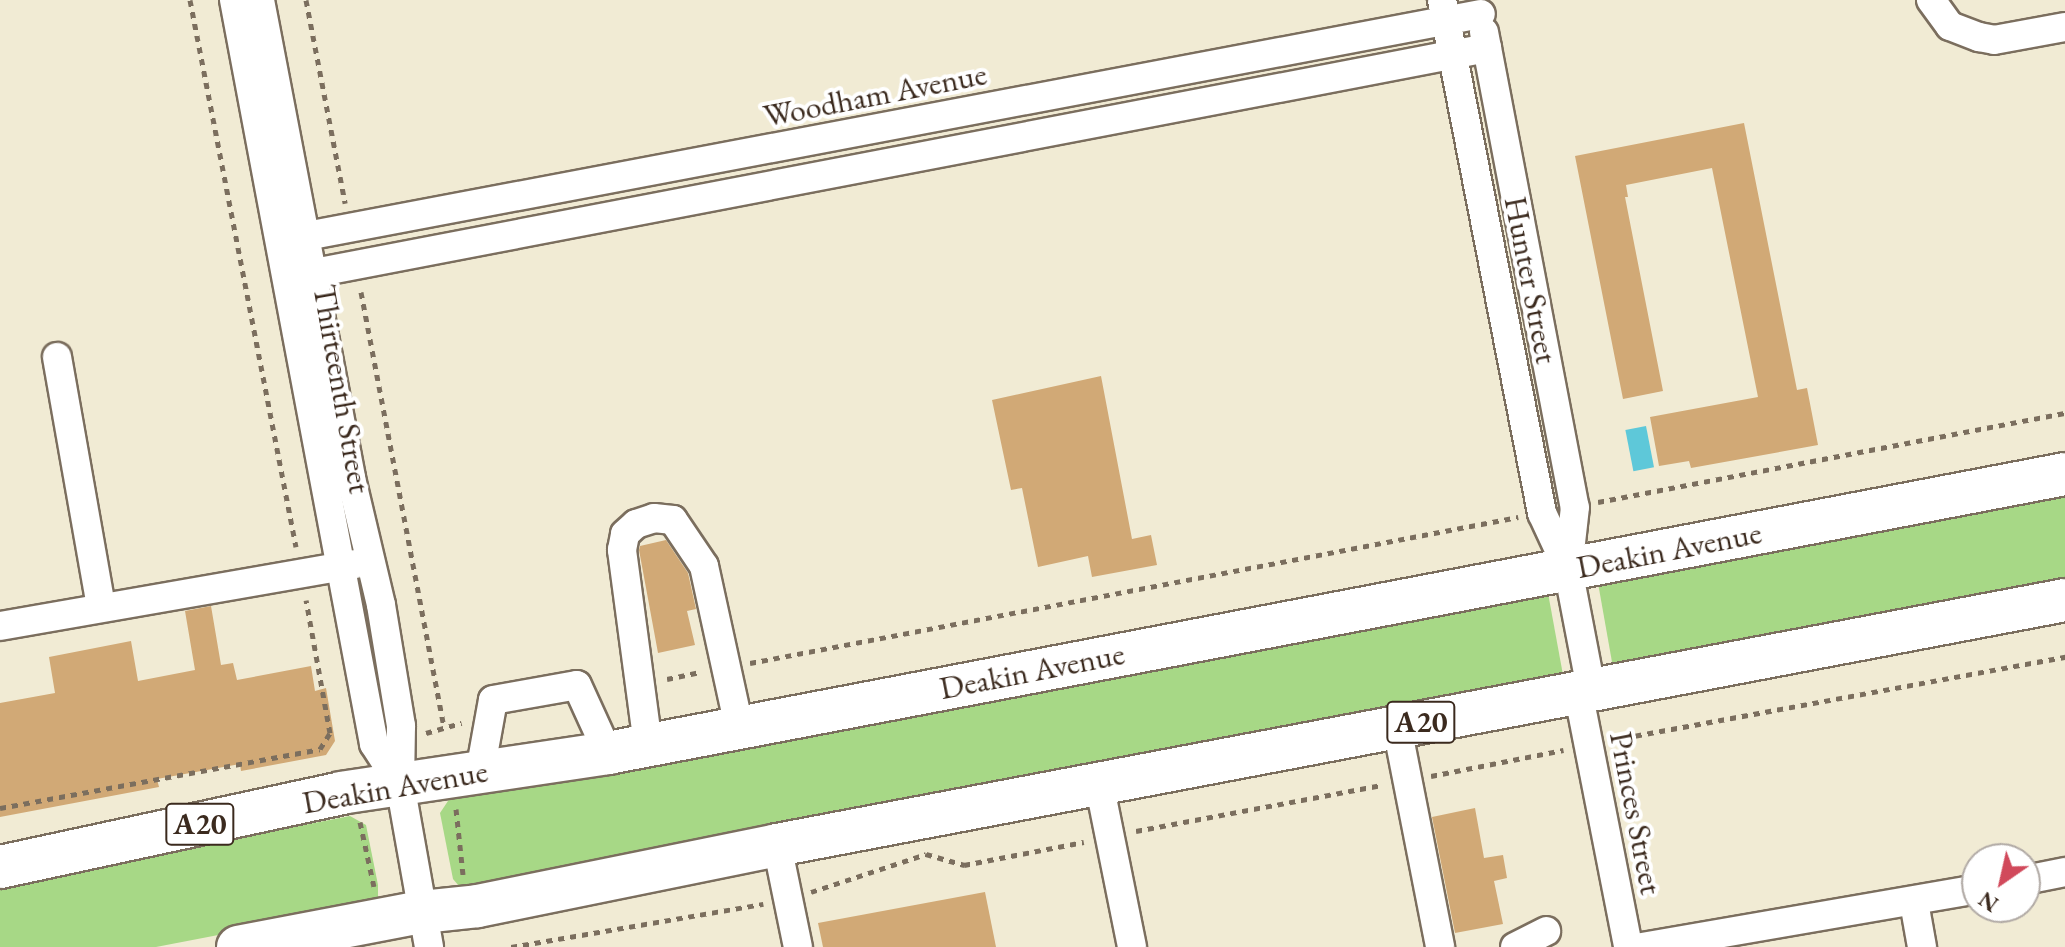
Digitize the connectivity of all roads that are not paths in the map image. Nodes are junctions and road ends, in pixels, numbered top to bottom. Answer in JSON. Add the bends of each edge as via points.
{"nodes":[{"id":1,"x":234,"y":0,"type":"edge"},
{"id":2,"x":260,"y":0,"type":"edge"},
{"id":3,"x":1931,"y":0,"type":"edge"},
{"id":4,"x":1480,"y":7,"type":"edge"},
{"id":5,"x":1444,"y":10,"type":"edge"},
{"id":6,"x":2065,"y":27,"type":"edge"},
{"id":7,"x":1487,"y":48,"type":"junction"},
{"id":8,"x":1452,"y":54,"type":"junction"},
{"id":9,"x":292,"y":239,"type":"junction"},
{"id":10,"x":300,"y":276,"type":"junction"},
{"id":11,"x":57,"y":357,"type":"dead end"},
{"id":12,"x":2065,"y":474,"type":"edge"},
{"id":13,"x":371,"y":560,"type":"junction"},
{"id":14,"x":340,"y":567,"type":"junction"},
{"id":15,"x":1568,"y":569,"type":"junction"},
{"id":16,"x":2065,"y":600,"type":"edge"},
{"id":17,"x":101,"y":607,"type":"junction"},
{"id":18,"x":0,"y":626,"type":"edge"},
{"id":19,"x":1585,"y":690,"type":"junction"},
{"id":20,"x":739,"y":727,"type":"junction"},
{"id":21,"x":1397,"y":727,"type":"junction"},
{"id":22,"x":628,"y":749,"type":"junction"},
{"id":23,"x":465,"y":775,"type":"junction"},
{"id":24,"x":1099,"y":783,"type":"junction"},
{"id":25,"x":400,"y":784,"type":"junction"},
{"id":26,"x":777,"y":845,"type":"junction"},
{"id":27,"x":0,"y":867,"type":"edge"},
{"id":28,"x":2065,"y":872,"type":"edge"},
{"id":29,"x":2041,"y":877,"type":"edge"},
{"id":30,"x":1961,"y":892,"type":"edge"},
{"id":31,"x":1914,"y":902,"type":"junction"},
{"id":32,"x":426,"y":929,"type":"edge"},
{"id":33,"x":1546,"y":931,"type":"dead end"},
{"id":34,"x":238,"y":947,"type":"edge"},
{"id":35,"x":798,"y":947,"type":"edge"},
{"id":36,"x":1132,"y":947,"type":"edge"},
{"id":37,"x":1440,"y":947,"type":"edge"},
{"id":38,"x":1515,"y":947,"type":"edge"},
{"id":39,"x":1628,"y":947,"type":"edge"},
{"id":40,"x":1642,"y":947,"type":"edge"},
{"id":41,"x":1922,"y":947,"type":"edge"}],
"edges":[{"from":1,"to":9,"type":"street","name":"Thirteenth Street"},
{"from":2,"to":9,"type":"street","name":"Thirteenth Street"},
{"from":3,"to":6,"type":"street","via":[[1950,26],[1994,40]]},
{"from":4,"to":5,"type":"street","name":"Woodham Avenue"},
{"from":4,"to":7,"type":"street","name":"Hunter Street"},
{"from":5,"to":8,"type":"street","name":"Hunter Street"},
{"from":5,"to":9,"type":"street","name":"Woodham Avenue"},
{"from":7,"to":8,"type":"street"},
{"from":7,"to":15,"type":"street","name":"Hunter Street","via":[[1575,507]]},
{"from":8,"to":10,"type":"street"},
{"from":8,"to":15,"type":"street","name":"Hunter Street","via":[[1542,513]]},
{"from":9,"to":10,"type":"street","name":"Thirteenth Street"},
{"from":10,"to":13,"type":"street","name":"Thirteenth Street"},
{"from":10,"to":14,"type":"street","name":"Thirteenth Street"},
{"from":11,"to":17,"type":"street"},
{"from":12,"to":15,"type":"highway","name":"Deakin Avenue","number":"A20"},
{"from":13,"to":14,"type":"street"},
{"from":13,"to":25,"type":"street","name":"Thirteenth Street","via":[[402,740]]},
{"from":14,"to":17,"type":"street"},
{"from":14,"to":25,"type":"street","name":"Thirteenth Street","via":[[374,744]]},
{"from":15,"to":19,"type":"street","name":"Hunter Street"},
{"from":15,"to":20,"type":"highway","name":"Deakin Avenue","number":"A20"},
{"from":16,"to":19,"type":"highway","number":"A20"},
{"from":17,"to":18,"type":"street"},
{"from":19,"to":21,"type":"highway","number":"A20"},
{"from":19,"to":39,"type":"street","name":"Princes Street","via":[[1588,745]]},
{"from":20,"to":22,"type":"highway","name":"Deakin Avenue","number":"A20"},
{"from":20,"to":22,"type":"street","via":[[704,566],[673,520],[654,518],[625,534],[622,550],[639,684]]},
{"from":21,"to":24,"type":"highway","number":"A20"},
{"from":21,"to":37,"type":"street"},
{"from":22,"to":23,"type":"highway","name":"Deakin Avenue","number":"A20"},
{"from":22,"to":23,"type":"street","via":[[577,685],[493,700]]},
{"from":23,"to":25,"type":"highway","name":"Deakin Avenue","number":"A20"},
{"from":24,"to":26,"type":"highway","number":"A20"},
{"from":24,"to":36,"type":"street"},
{"from":25,"to":27,"type":"highway","name":"Deakin Avenue","number":"A20"},
{"from":25,"to":32,"type":"street","name":"Thirteenth Street"},
{"from":26,"to":32,"type":"highway","number":"A20","via":[[467,908]]},
{"from":26,"to":35,"type":"street"},
{"from":28,"to":29,"type":"street"},
{"from":30,"to":31,"type":"street"},
{"from":31,"to":40,"type":"street"},
{"from":31,"to":41,"type":"street"},
{"from":32,"to":34,"type":"highway","number":"A20","via":[[376,921]]},
{"from":33,"to":38,"type":"street"}]}
